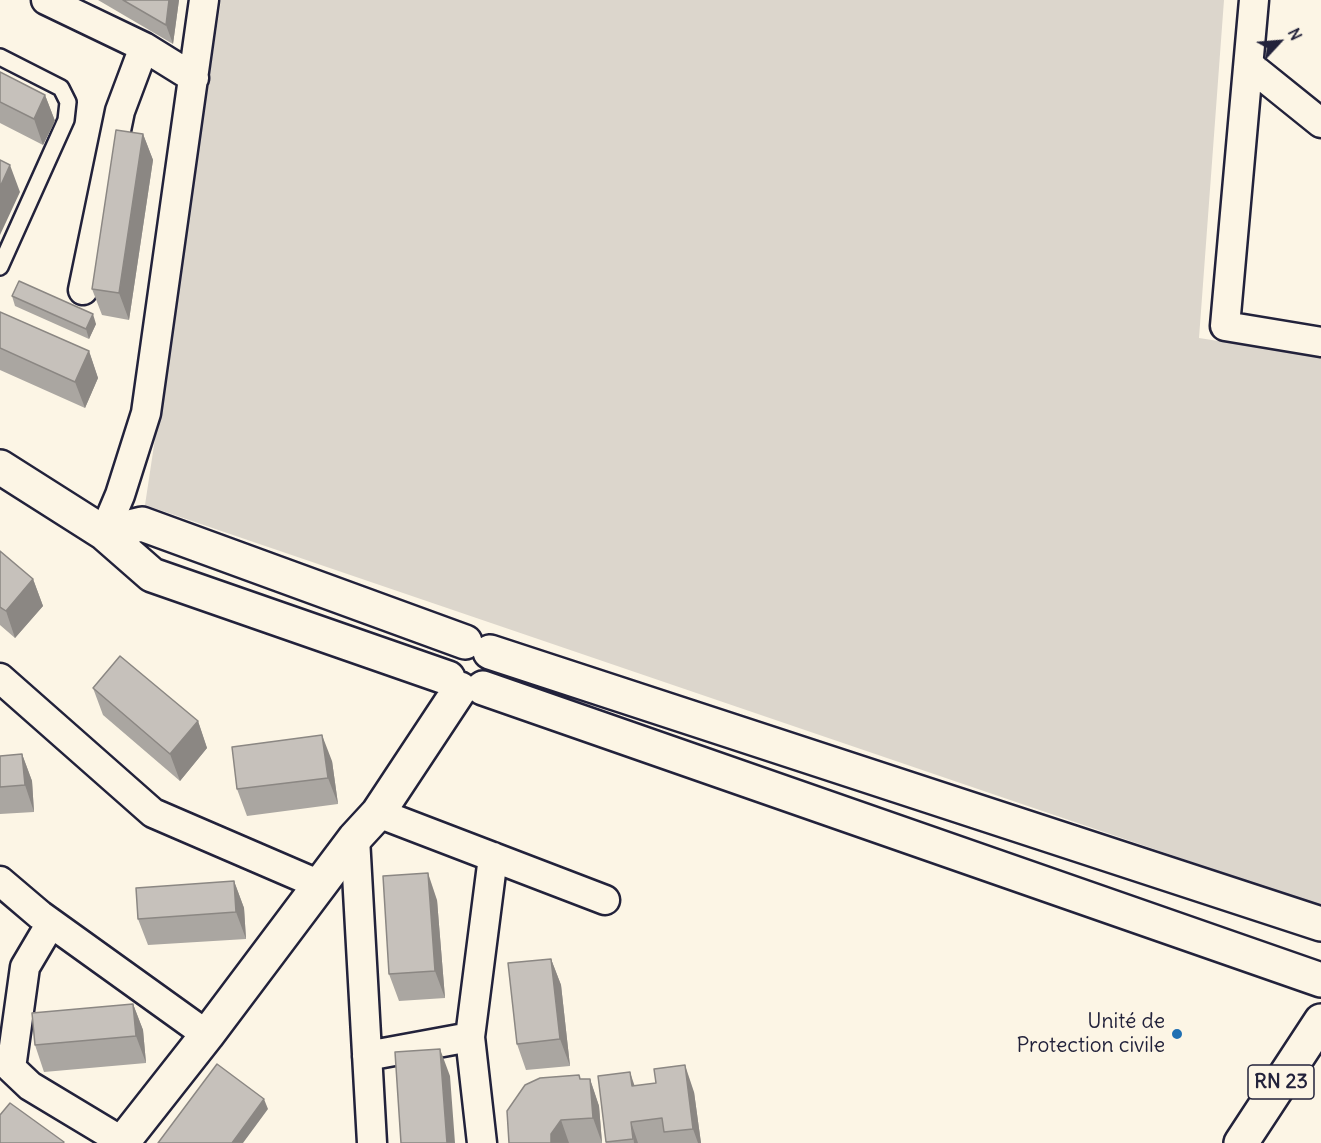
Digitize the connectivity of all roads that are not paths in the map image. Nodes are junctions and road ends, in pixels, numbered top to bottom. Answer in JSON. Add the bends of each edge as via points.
{"nodes":[{"id":1,"x":46,"y":0,"type":"edge"},
{"id":2,"x":204,"y":0,"type":"edge"},
{"id":3,"x":1254,"y":0,"type":"edge"},
{"id":4,"x":144,"y":46,"type":"junction"},
{"id":5,"x":0,"y":57,"type":"edge"},
{"id":6,"x":1249,"y":65,"type":"junction"},
{"id":7,"x":194,"y":78,"type":"junction"},
{"id":8,"x":1321,"y":123,"type":"edge"},
{"id":9,"x":0,"y":267,"type":"edge"},
{"id":10,"x":83,"y":290,"type":"dead end"},
{"id":11,"x":1321,"y":342,"type":"edge"},
{"id":12,"x":0,"y":467,"type":"edge"},
{"id":13,"x":104,"y":533,"type":"junction"},
{"id":14,"x":477,"y":647,"type":"junction"},
{"id":15,"x":0,"y":678,"type":"edge"},
{"id":16,"x":464,"y":685,"type":"junction"},
{"id":17,"x":378,"y":813,"type":"junction"},
{"id":18,"x":355,"y":838,"type":"junction"},
{"id":19,"x":493,"y":857,"type":"junction"},
{"id":20,"x":0,"y":881,"type":"edge"},
{"id":21,"x":320,"y":885,"type":"junction"},
{"id":22,"x":605,"y":900,"type":"dead end"},
{"id":23,"x":51,"y":923,"type":"junction"},
{"id":24,"x":1321,"y":924,"type":"edge"},
{"id":25,"x":1321,"y":980,"type":"edge"},
{"id":26,"x":1321,"y":1021,"type":"edge"},
{"id":27,"x":207,"y":1035,"type":"junction"},
{"id":28,"x":470,"y":1037,"type":"junction"},
{"id":29,"x":367,"y":1056,"type":"junction"},
{"id":30,"x":122,"y":1142,"type":"edge"},
{"id":31,"x":372,"y":1143,"type":"edge"},
{"id":32,"x":482,"y":1143,"type":"edge"},
{"id":33,"x":1241,"y":1143,"type":"edge"}],
"edges":[{"from":1,"to":4,"type":"street"},
{"from":2,"to":7,"type":"street"},
{"from":3,"to":6,"type":"street"},
{"from":4,"to":7,"type":"street"},
{"from":4,"to":10,"type":"street","via":[[120,111]]},
{"from":5,"to":9,"type":"lane","via":[[61,88],[68,102],[66,120]]},
{"from":6,"to":8,"type":"street"},
{"from":6,"to":11,"type":"street","via":[[1225,326]]},
{"from":7,"to":13,"type":"street","via":[[146,413]]},
{"from":12,"to":13,"type":"street"},
{"from":13,"to":14,"type":"street","via":[[142,524]]},
{"from":13,"to":16,"type":"street","via":[[152,575]]},
{"from":14,"to":16,"type":"street","via":[[494,659],[494,675],[489,683]]},
{"from":14,"to":16,"type":"street","via":[[458,644],[447,656],[445,671]]},
{"from":14,"to":24,"type":"street"},
{"from":15,"to":21,"type":"street","via":[[153,813]]},
{"from":16,"to":17,"type":"street"},
{"from":16,"to":25,"type":"street"},
{"from":17,"to":18,"type":"street"},
{"from":17,"to":19,"type":"street"},
{"from":18,"to":21,"type":"street"},
{"from":18,"to":29,"type":"street"},
{"from":19,"to":22,"type":"street"},
{"from":19,"to":28,"type":"street"},
{"from":20,"to":23,"type":"street"},
{"from":21,"to":27,"type":"street"},
{"from":23,"to":27,"type":"street"},
{"from":23,"to":30,"type":"street","via":[[25,968],[11,1068],[30,1086]]},
{"from":26,"to":33,"type":"street","number":"RN 23"},
{"from":27,"to":30,"type":"street"},
{"from":28,"to":29,"type":"street"},
{"from":28,"to":32,"type":"street"},
{"from":29,"to":31,"type":"street"}]}
